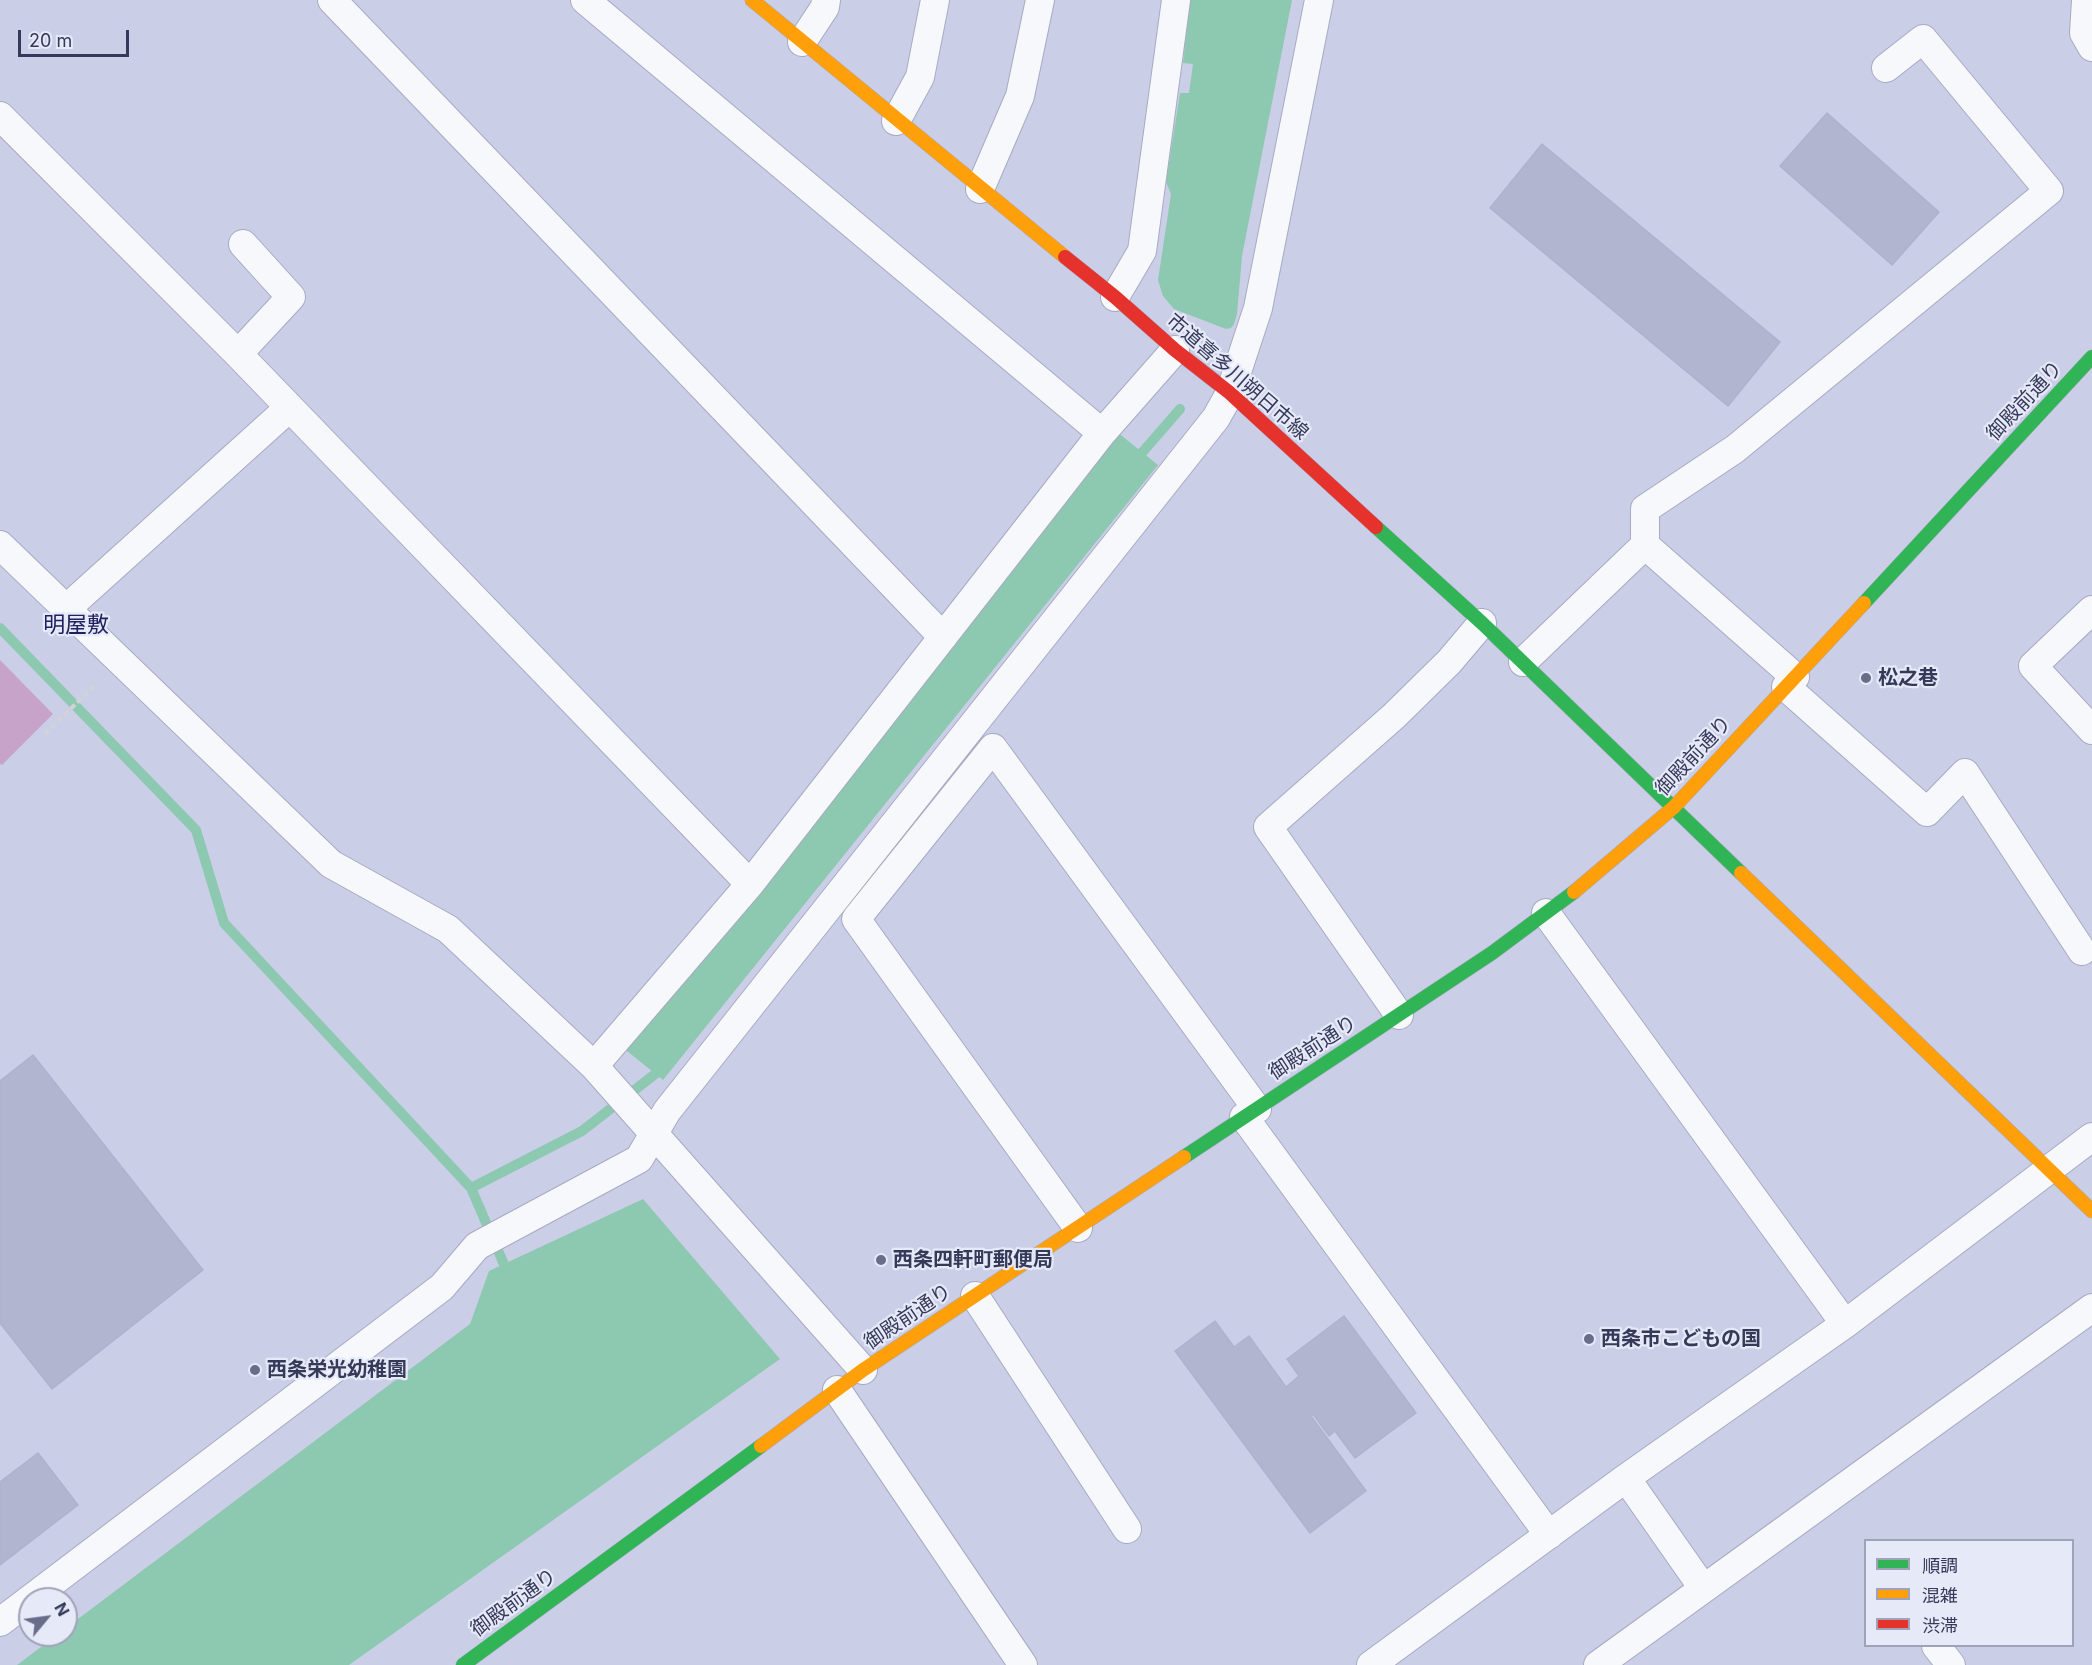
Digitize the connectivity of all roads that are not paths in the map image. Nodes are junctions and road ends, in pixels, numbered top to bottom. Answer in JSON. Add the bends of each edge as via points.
{"nodes":[{"id":1,"x":332,"y":0,"type":"edge"},
{"id":2,"x":585,"y":0,"type":"edge"},
{"id":3,"x":752,"y":0,"type":"edge"},
{"id":4,"x":826,"y":0,"type":"edge"},
{"id":5,"x":935,"y":0,"type":"edge"},
{"id":6,"x":1040,"y":0,"type":"edge"},
{"id":7,"x":1176,"y":0,"type":"edge"},
{"id":8,"x":1319,"y":0,"type":"edge"},
{"id":9,"x":2086,"y":0,"type":"edge"},
{"id":10,"x":802,"y":42,"type":"junction"},
{"id":11,"x":2092,"y":47,"type":"edge"},
{"id":12,"x":1886,"y":68,"type":"dead end"},
{"id":13,"x":0,"y":116,"type":"edge"},
{"id":14,"x":896,"y":121,"type":"junction"},
{"id":15,"x":980,"y":189,"type":"junction"},
{"id":16,"x":243,"y":244,"type":"dead end"},
{"id":17,"x":1115,"y":297,"type":"junction"},
{"id":18,"x":1175,"y":350,"type":"junction"},
{"id":19,"x":238,"y":354,"type":"junction"},
{"id":20,"x":2092,"y":357,"type":"edge"},
{"id":21,"x":1230,"y":393,"type":"junction"},
{"id":22,"x":289,"y":408,"type":"junction"},
{"id":23,"x":1102,"y":433,"type":"junction"},
{"id":24,"x":0,"y":545,"type":"edge"},
{"id":25,"x":1646,"y":545,"type":"junction"},
{"id":26,"x":66,"y":609,"type":"junction"},
{"id":27,"x":2092,"y":610,"type":"edge"},
{"id":28,"x":1482,"y":623,"type":"junction"},
{"id":29,"x":943,"y":637,"type":"junction"},
{"id":30,"x":1523,"y":662,"type":"junction"},
{"id":31,"x":1790,"y":682,"type":"junction"},
{"id":32,"x":2092,"y":730,"type":"edge"},
{"id":33,"x":1674,"y":807,"type":"junction"},
{"id":34,"x":750,"y":884,"type":"junction"},
{"id":35,"x":1546,"y":913,"type":"junction"},
{"id":36,"x":2082,"y":951,"type":"dead end"},
{"id":37,"x":1399,"y":1015,"type":"junction"},
{"id":38,"x":594,"y":1066,"type":"junction"},
{"id":39,"x":1251,"y":1113,"type":"junction"},
{"id":40,"x":648,"y":1128,"type":"junction"},
{"id":41,"x":2092,"y":1137,"type":"edge"},
{"id":42,"x":2050,"y":1171,"type":"junction"},
{"id":43,"x":2092,"y":1211,"type":"edge"},
{"id":44,"x":1078,"y":1228,"type":"junction"},
{"id":45,"x":975,"y":1296,"type":"junction"},
{"id":46,"x":2092,"y":1308,"type":"edge"},
{"id":47,"x":1845,"y":1324,"type":"junction"},
{"id":48,"x":863,"y":1371,"type":"junction"},
{"id":49,"x":837,"y":1389,"type":"junction"},
{"id":50,"x":1626,"y":1478,"type":"junction"},
{"id":51,"x":1128,"y":1529,"type":"dead end"},
{"id":52,"x":1549,"y":1535,"type":"junction"},
{"id":53,"x":1703,"y":1588,"type":"junction"},
{"id":54,"x":0,"y":1622,"type":"edge"},
{"id":55,"x":1937,"y":1647,"type":"edge"},
{"id":56,"x":463,"y":1665,"type":"edge"},
{"id":57,"x":1023,"y":1665,"type":"edge"},
{"id":58,"x":1371,"y":1665,"type":"edge"},
{"id":59,"x":1598,"y":1665,"type":"edge"},
{"id":60,"x":1951,"y":1665,"type":"edge"}],
"edges":[{"from":1,"to":29,"type":"street"},
{"from":2,"to":23,"type":"street"},
{"from":3,"to":10,"type":"street","name":"市道喜多川朔日市線"},
{"from":4,"to":10,"type":"street"},
{"from":5,"to":14,"type":"street","via":[[920,77]]},
{"from":6,"to":15,"type":"street","via":[[1020,96]]},
{"from":7,"to":17,"type":"street","via":[[1142,251]]},
{"from":8,"to":21,"type":"street","via":[[1258,308]]},
{"from":9,"to":11,"type":"street","via":[[2084,33]]},
{"from":10,"to":14,"type":"street","name":"市道喜多川朔日市線"},
{"from":12,"to":25,"type":"street","via":[[1923,39],[2049,191],[1735,449],[1645,509]]},
{"from":13,"to":19,"type":"street"},
{"from":14,"to":15,"type":"street","name":"市道喜多川朔日市線"},
{"from":15,"to":17,"type":"street","name":"市道喜多川朔日市線"},
{"from":16,"to":19,"type":"street","via":[[291,297]]},
{"from":17,"to":18,"type":"street","name":"市道喜多川朔日市線"},
{"from":18,"to":21,"type":"street","name":"市道喜多川朔日市線"},
{"from":18,"to":23,"type":"street"},
{"from":19,"to":22,"type":"street"},
{"from":20,"to":31,"type":"street","name":"御殿前通り"},
{"from":21,"to":28,"type":"street","name":"市道喜多川朔日市線"},
{"from":21,"to":40,"type":"street","via":[[1216,418],[667,1111]]},
{"from":22,"to":26,"type":"street"},
{"from":22,"to":34,"type":"street"},
{"from":23,"to":29,"type":"street"},
{"from":24,"to":26,"type":"street"},
{"from":25,"to":30,"type":"street"},
{"from":25,"to":31,"type":"street"},
{"from":26,"to":38,"type":"street","via":[[331,864],[448,929]]},
{"from":27,"to":32,"type":"street","via":[[2033,666]]},
{"from":28,"to":30,"type":"street","name":"市道喜多川朔日市線"},
{"from":28,"to":37,"type":"street","via":[[1449,663],[1394,716],[1268,827]]},
{"from":29,"to":34,"type":"street"},
{"from":30,"to":33,"type":"street","name":"市道喜多川朔日市線"},
{"from":31,"to":33,"type":"street","name":"御殿前通り"},
{"from":31,"to":36,"type":"street","via":[[1927,812],[1965,773]]},
{"from":33,"to":35,"type":"street","name":"御殿前通り"},
{"from":33,"to":42,"type":"street","name":"市道喜多川朔日市線"},
{"from":34,"to":38,"type":"street"},
{"from":35,"to":37,"type":"street","name":"御殿前通り"},
{"from":35,"to":47,"type":"street"},
{"from":37,"to":39,"type":"street","name":"御殿前通り"},
{"from":38,"to":40,"type":"street"},
{"from":39,"to":44,"type":"street","name":"御殿前通り"},
{"from":39,"to":44,"type":"street","via":[[993,748],[856,919]]},
{"from":39,"to":52,"type":"street"},
{"from":40,"to":48,"type":"street"},
{"from":40,"to":54,"type":"street","via":[[639,1159],[490,1240],[442,1287]]},
{"from":41,"to":42,"type":"street"},
{"from":42,"to":43,"type":"street","name":"市道喜多川朔日市線"},
{"from":42,"to":47,"type":"street"},
{"from":44,"to":45,"type":"street","name":"御殿前通り"},
{"from":45,"to":48,"type":"street","name":"御殿前通り"},
{"from":45,"to":51,"type":"street"},
{"from":46,"to":53,"type":"street"},
{"from":47,"to":50,"type":"street"},
{"from":48,"to":49,"type":"street","name":"御殿前通り"},
{"from":49,"to":56,"type":"street","name":"御殿前通り"},
{"from":49,"to":57,"type":"street"},
{"from":50,"to":52,"type":"street"},
{"from":50,"to":53,"type":"street"},
{"from":52,"to":58,"type":"street"},
{"from":53,"to":59,"type":"street"},
{"from":55,"to":60,"type":"street"}]}
